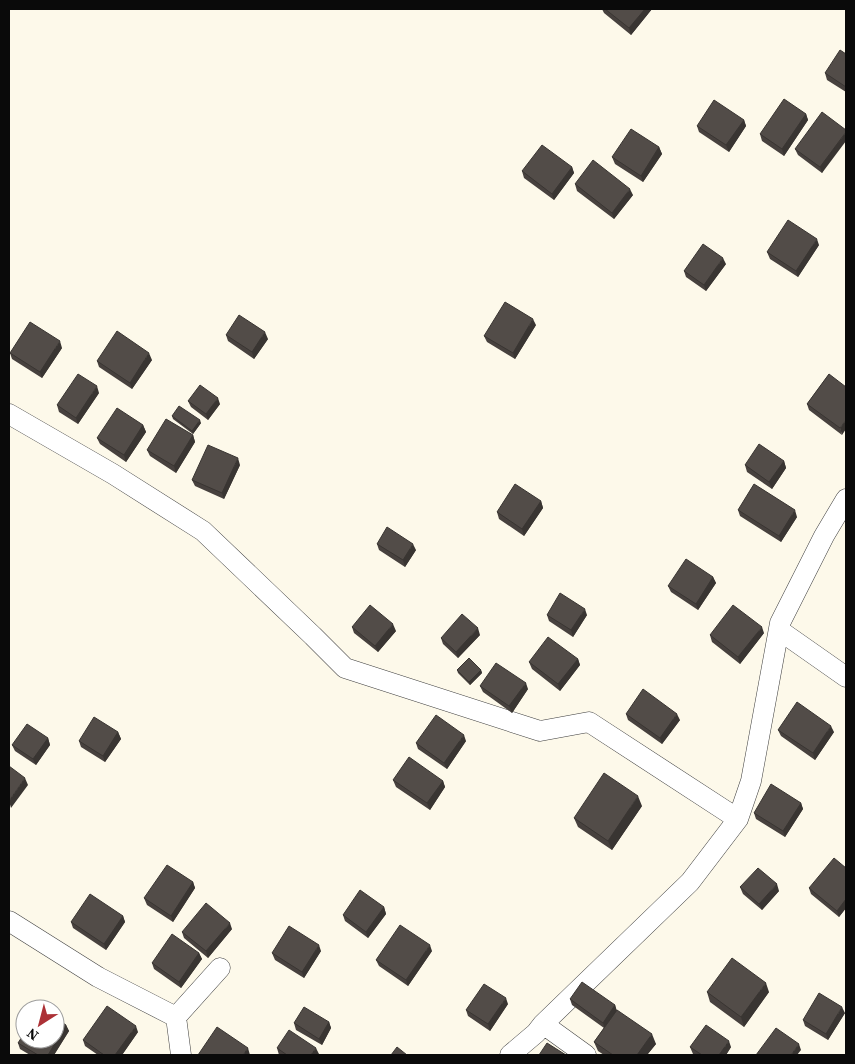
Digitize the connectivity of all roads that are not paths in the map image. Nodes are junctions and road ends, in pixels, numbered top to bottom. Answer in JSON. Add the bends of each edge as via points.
{"nodes":[{"id":1,"x":9,"y":414,"type":"edge"},
{"id":2,"x":846,"y":498,"type":"edge"},
{"id":3,"x":779,"y":630,"type":"junction"},
{"id":4,"x":846,"y":677,"type":"edge"},
{"id":5,"x":738,"y":819,"type":"junction"},
{"id":6,"x":9,"y":921,"type":"edge"},
{"id":7,"x":220,"y":968,"type":"dead end"},
{"id":8,"x":176,"y":1017,"type":"junction"},
{"id":9,"x":543,"y":1024,"type":"junction"},
{"id":10,"x":181,"y":1055,"type":"edge"},
{"id":11,"x":510,"y":1055,"type":"edge"},
{"id":12,"x":586,"y":1055,"type":"edge"}],
"edges":[{"from":1,"to":5,"type":"street","via":[[203,531],[345,668],[540,732],[589,722]]},
{"from":2,"to":3,"type":"street"},
{"from":3,"to":4,"type":"street"},
{"from":3,"to":5,"type":"street","via":[[751,781]]},
{"from":5,"to":9,"type":"street","via":[[690,882]]},
{"from":6,"to":8,"type":"street","via":[[98,977]]},
{"from":7,"to":8,"type":"street"},
{"from":8,"to":10,"type":"street"},
{"from":9,"to":11,"type":"street"},
{"from":9,"to":12,"type":"street"}]}
